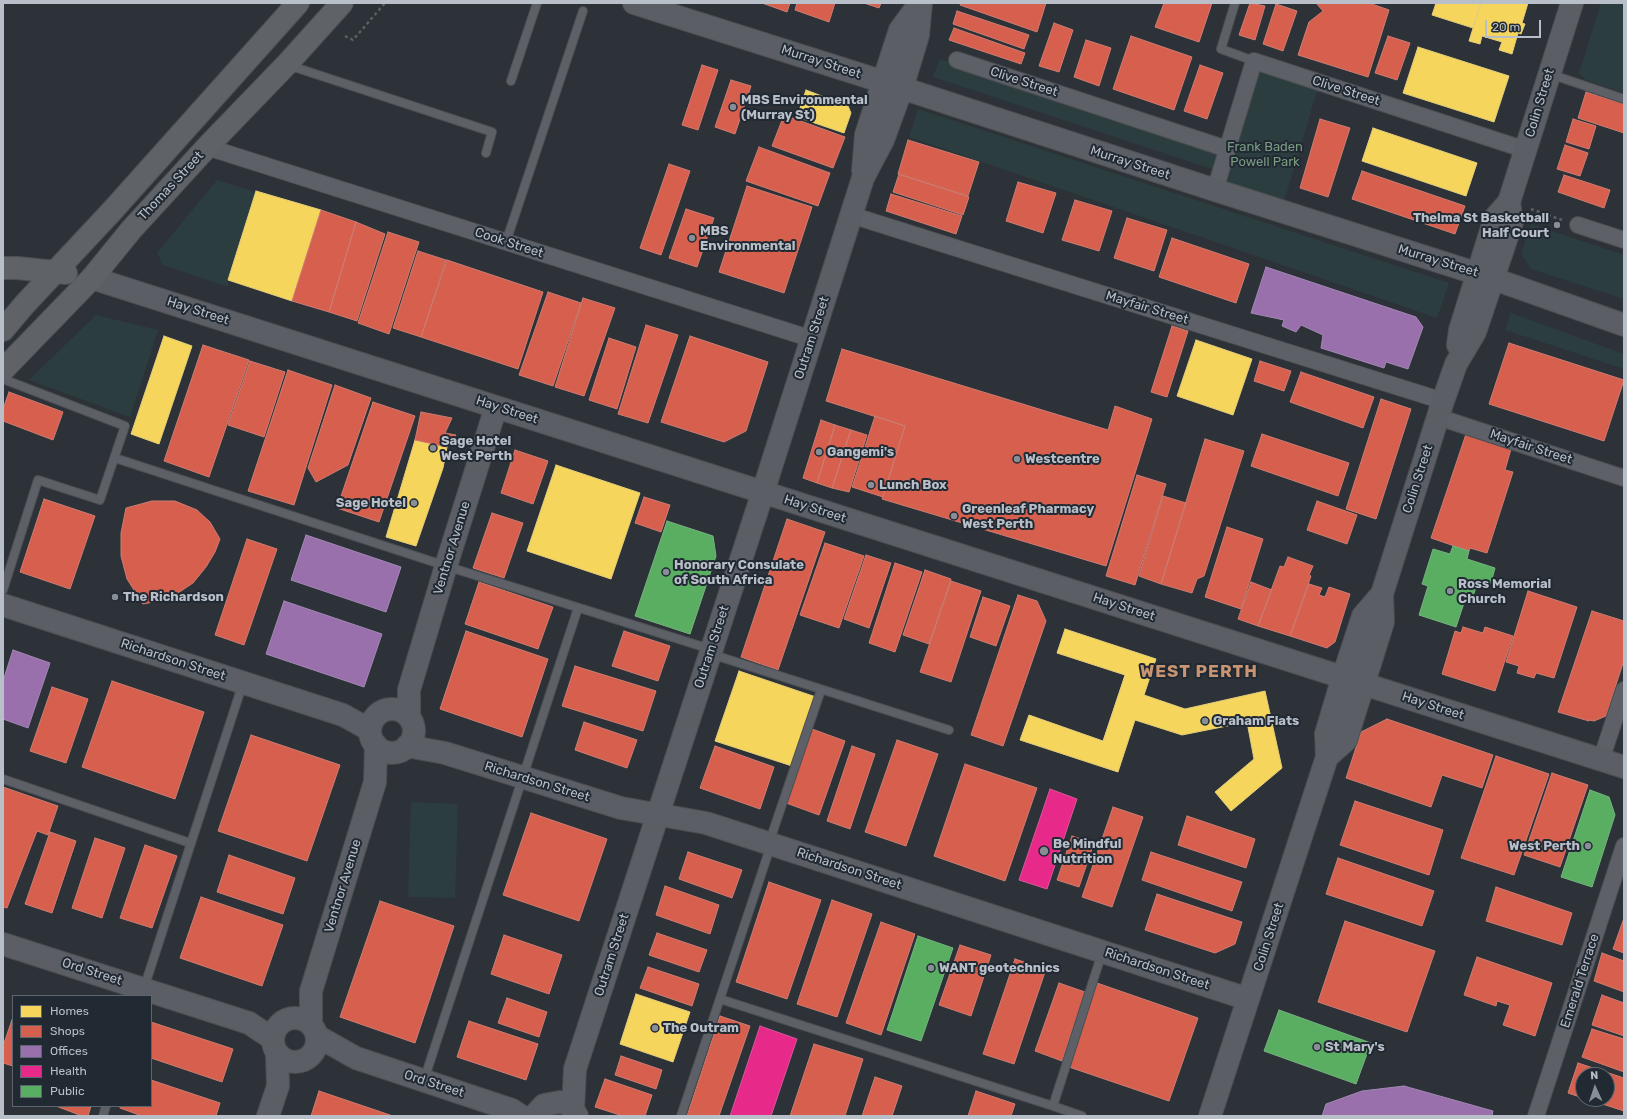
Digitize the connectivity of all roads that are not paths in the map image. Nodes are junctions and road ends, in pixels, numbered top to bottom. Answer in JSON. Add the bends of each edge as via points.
{"nodes":[{"id":1,"x":298,"y":3,"type":"edge"},
{"id":2,"x":342,"y":3,"type":"edge"},
{"id":3,"x":537,"y":3,"type":"edge"},
{"id":4,"x":634,"y":3,"type":"edge"},
{"id":5,"x":920,"y":3,"type":"edge"},
{"id":6,"x":1235,"y":3,"type":"edge"},
{"id":7,"x":1572,"y":3,"type":"edge"},
{"id":8,"x":584,"y":11,"type":"dead end"},
{"id":9,"x":957,"y":60,"type":"dead end"},
{"id":10,"x":1254,"y":61,"type":"junction"},
{"id":11,"x":287,"y":64,"type":"junction"},
{"id":12,"x":1550,"y":74,"type":"junction"},
{"id":13,"x":510,"y":81,"type":"dead end"},
{"id":14,"x":892,"y":85,"type":"junction"},
{"id":15,"x":1624,"y":98,"type":"edge"},
{"id":16,"x":207,"y":147,"type":"junction"},
{"id":17,"x":1227,"y":149,"type":"junction"},
{"id":18,"x":1526,"y":150,"type":"junction"},
{"id":19,"x":486,"y":153,"type":"dead end"},
{"id":20,"x":1214,"y":190,"type":"junction"},
{"id":21,"x":851,"y":215,"type":"junction"},
{"id":22,"x":1578,"y":225,"type":"road end"},
{"id":23,"x":1624,"y":240,"type":"edge"},
{"id":24,"x":506,"y":242,"type":"junction"},
{"id":25,"x":3,"y":268,"type":"edge"},
{"id":26,"x":56,"y":271,"type":"junction"},
{"id":27,"x":1486,"y":276,"type":"junction"},
{"id":28,"x":92,"y":278,"type":"junction"},
{"id":29,"x":1624,"y":324,"type":"edge"},
{"id":30,"x":3,"y":330,"type":"edge"},
{"id":31,"x":812,"y":339,"type":"junction"},
{"id":32,"x":3,"y":370,"type":"edge"},
{"id":33,"x":3,"y":379,"type":"edge"},
{"id":34,"x":496,"y":407,"type":"junction"},
{"id":35,"x":1440,"y":409,"type":"junction"},
{"id":36,"x":115,"y":458,"type":"junction"},
{"id":37,"x":1624,"y":478,"type":"edge"},
{"id":38,"x":763,"y":492,"type":"junction"},
{"id":39,"x":446,"y":566,"type":"junction"},
{"id":40,"x":3,"y":590,"type":"edge"},
{"id":41,"x":3,"y":605,"type":"edge"},
{"id":42,"x":578,"y":608,"type":"junction"},
{"id":43,"x":711,"y":651,"type":"junction"},
{"id":44,"x":1353,"y":680,"type":"junction"},
{"id":45,"x":243,"y":683,"type":"junction"},
{"id":46,"x":410,"y":690,"type":"junction"},
{"id":47,"x":821,"y":690,"type":"junction"},
{"id":48,"x":1624,"y":690,"type":"edge"},
{"id":49,"x":385,"y":710,"type":"junction"},
{"id":50,"x":343,"y":715,"type":"junction"},
{"id":51,"x":411,"y":721,"type":"junction"},
{"id":52,"x":949,"y":730,"type":"dead end"},
{"id":53,"x":373,"y":738,"type":"junction"},
{"id":54,"x":404,"y":749,"type":"junction"},
{"id":55,"x":445,"y":753,"type":"junction"},
{"id":56,"x":1601,"y":760,"type":"junction"},
{"id":57,"x":1624,"y":767,"type":"edge"},
{"id":58,"x":523,"y":777,"type":"junction"},
{"id":59,"x":3,"y":779,"type":"edge"},
{"id":60,"x":375,"y":782,"type":"junction"},
{"id":61,"x":658,"y":814,"type":"junction"},
{"id":62,"x":190,"y":843,"type":"junction"},
{"id":63,"x":770,"y":843,"type":"junction"},
{"id":64,"x":1624,"y":846,"type":"edge"},
{"id":65,"x":3,"y":944,"type":"edge"},
{"id":66,"x":1102,"y":951,"type":"junction"},
{"id":67,"x":143,"y":992,"type":"edge"},
{"id":68,"x":720,"y":999,"type":"junction"},
{"id":69,"x":1248,"y":999,"type":"junction"},
{"id":70,"x":248,"y":1023,"type":"junction"},
{"id":71,"x":302,"y":1036,"type":"junction"},
{"id":72,"x":275,"y":1046,"type":"junction"},
{"id":73,"x":575,"y":1069,"type":"junction"},
{"id":74,"x":424,"y":1081,"type":"junction"},
{"id":75,"x":278,"y":1086,"type":"junction"},
{"id":76,"x":1053,"y":1106,"type":"junction"},
{"id":77,"x":531,"y":1111,"type":"edge"},
{"id":78,"x":575,"y":1113,"type":"edge"},
{"id":79,"x":268,"y":1116,"type":"edge"},
{"id":80,"x":681,"y":1116,"type":"edge"},
{"id":81,"x":1082,"y":1116,"type":"edge"},
{"id":82,"x":1210,"y":1116,"type":"edge"},
{"id":83,"x":1536,"y":1116,"type":"edge"}],
"edges":[{"from":1,"to":26,"type":"main road","name":"Thomas Street"},
{"from":2,"to":11,"type":"main road","name":"Thomas Street"},
{"from":3,"to":13,"type":"lane"},
{"from":4,"to":14,"type":"street","name":"Murray Street"},
{"from":5,"to":14,"type":"street","name":"Outram Street","via":[[900,30]]},
{"from":6,"to":10,"type":"lane","via":[[1221,49]]},
{"from":7,"to":12,"type":"street","name":"Colin Street"},
{"from":8,"to":24,"type":"lane"},
{"from":9,"to":17,"type":"street","name":"Clive Street"},
{"from":10,"to":17,"type":"street"},
{"from":10,"to":18,"type":"street","name":"Clive Street"},
{"from":11,"to":16,"type":"main road","name":"Thomas Street"},
{"from":11,"to":19,"type":"lane","via":[[492,132]]},
{"from":12,"to":15,"type":"lane"},
{"from":12,"to":18,"type":"street","name":"Colin Street"},
{"from":14,"to":20,"type":"street","name":"Murray Street"},
{"from":14,"to":21,"type":"street","name":"Outram Street","via":[[866,135],[863,178]]},
{"from":16,"to":24,"type":"street","name":"Cook Street"},
{"from":16,"to":28,"type":"main road","name":"Thomas Street","via":[[131,230]]},
{"from":17,"to":20,"type":"street"},
{"from":18,"to":27,"type":"street","name":"Colin Street","via":[[1509,202],[1512,222]]},
{"from":20,"to":27,"type":"street","name":"Murray Street"},
{"from":21,"to":31,"type":"street","name":"Outram Street"},
{"from":21,"to":35,"type":"street","name":"Mayfair Street"},
{"from":22,"to":23,"type":"street"},
{"from":24,"to":31,"type":"street","name":"Cook Street"},
{"from":25,"to":26,"type":"main road","name":"Hay Street"},
{"from":26,"to":28,"type":"main road","name":"Hay Street"},
{"from":26,"to":30,"type":"main road","name":"Thomas Street"},
{"from":27,"to":29,"type":"street","name":"Murray Street"},
{"from":27,"to":35,"type":"street","name":"Colin Street","via":[[1460,330],[1456,364]]},
{"from":28,"to":32,"type":"main road","name":"Thomas Street"},
{"from":28,"to":34,"type":"street","name":"Hay Street"},
{"from":31,"to":38,"type":"street","name":"Outram Street"},
{"from":33,"to":36,"type":"lane","via":[[125,426]]},
{"from":34,"to":38,"type":"street","name":"Hay Street"},
{"from":34,"to":39,"type":"street","name":"Ventnor Avenue"},
{"from":35,"to":37,"type":"street","name":"Mayfair Street"},
{"from":35,"to":44,"type":"street","name":"Colin Street","via":[[1382,594],[1363,616]]},
{"from":36,"to":39,"type":"lane"},
{"from":36,"to":40,"type":"lane","via":[[100,500],[38,480]]},
{"from":38,"to":43,"type":"street","name":"Outram Street"},
{"from":38,"to":44,"type":"street","name":"Hay Street"},
{"from":39,"to":42,"type":"lane"},
{"from":39,"to":46,"type":"street","name":"Ventnor Avenue"},
{"from":41,"to":45,"type":"street","name":"Richardson Street"},
{"from":42,"to":43,"type":"lane"},
{"from":42,"to":58,"type":"lane"},
{"from":43,"to":47,"type":"lane"},
{"from":43,"to":61,"type":"street","name":"Outram Street"},
{"from":44,"to":56,"type":"street","name":"Hay Street"},
{"from":44,"to":69,"type":"street","name":"Colin Street","via":[[1326,734],[1327,757]]},
{"from":45,"to":50,"type":"street","name":"Richardson Street"},
{"from":45,"to":62,"type":"lane"},
{"from":46,"to":49,"type":"street"},
{"from":46,"to":51,"type":"street","name":"Ventnor Avenue"},
{"from":47,"to":52,"type":"lane"},
{"from":47,"to":63,"type":"lane"},
{"from":48,"to":56,"type":"street"},
{"from":49,"to":50,"type":"street","name":"Richardson Street"},
{"from":49,"to":51,"type":"street","via":[[400,710]]},
{"from":49,"to":53,"type":"street","via":[[374,719]]},
{"from":50,"to":53,"type":"street","name":"Richardson Street"},
{"from":51,"to":54,"type":"street","via":[[413,736]]},
{"from":51,"to":55,"type":"street","name":"Richardson Street"},
{"from":53,"to":54,"type":"street","via":[[387,752]]},
{"from":53,"to":60,"type":"street","name":"Ventnor Avenue"},
{"from":54,"to":55,"type":"street","name":"Richardson Street"},
{"from":54,"to":60,"type":"street","name":"Ventnor Avenue"},
{"from":55,"to":58,"type":"street","name":"Richardson Street"},
{"from":56,"to":57,"type":"street","name":"Hay Street"},
{"from":58,"to":61,"type":"street","name":"Richardson Street","via":[[621,808]]},
{"from":58,"to":74,"type":"lane"},
{"from":59,"to":62,"type":"lane"},
{"from":60,"to":71,"type":"street","name":"Ventnor Avenue","via":[[311,991]]},
{"from":61,"to":63,"type":"street","name":"Richardson Street","via":[[706,822]]},
{"from":61,"to":73,"type":"street","name":"Outram Street"},
{"from":62,"to":67,"type":"lane"},
{"from":63,"to":66,"type":"street","name":"Richardson Street"},
{"from":63,"to":68,"type":"lane"},
{"from":64,"to":83,"type":"street","name":"Emerald Terrace"},
{"from":65,"to":67,"type":"street","name":"Ord Street"},
{"from":66,"to":69,"type":"street","name":"Richardson Street"},
{"from":66,"to":76,"type":"lane"},
{"from":67,"to":70,"type":"street","name":"Ord Street"},
{"from":68,"to":76,"type":"lane"},
{"from":68,"to":80,"type":"lane"},
{"from":69,"to":82,"type":"street","name":"Colin Street"},
{"from":70,"to":71,"type":"street","name":"Ord Street"},
{"from":70,"to":72,"type":"street","name":"Ord Street"},
{"from":71,"to":72,"type":"street","via":[[274,1032]]},
{"from":71,"to":72,"type":"street","name":"Ord Street","via":[[289,1062],[282,1059]]},
{"from":71,"to":74,"type":"street","name":"Ord Street"},
{"from":71,"to":75,"type":"street","name":"Ventnor Avenue"},
{"from":72,"to":75,"type":"street","name":"Ventnor Avenue"},
{"from":73,"to":77,"type":"street","name":"Outram Street"},
{"from":73,"to":78,"type":"street","name":"Outram Street"},
{"from":74,"to":77,"type":"street","name":"Ord Street"},
{"from":75,"to":79,"type":"street","name":"Ventnor Avenue"},
{"from":76,"to":81,"type":"lane"},
{"from":77,"to":78,"type":"street","name":"Ord Street","via":[[560,1102],[567,1104]]}]}
